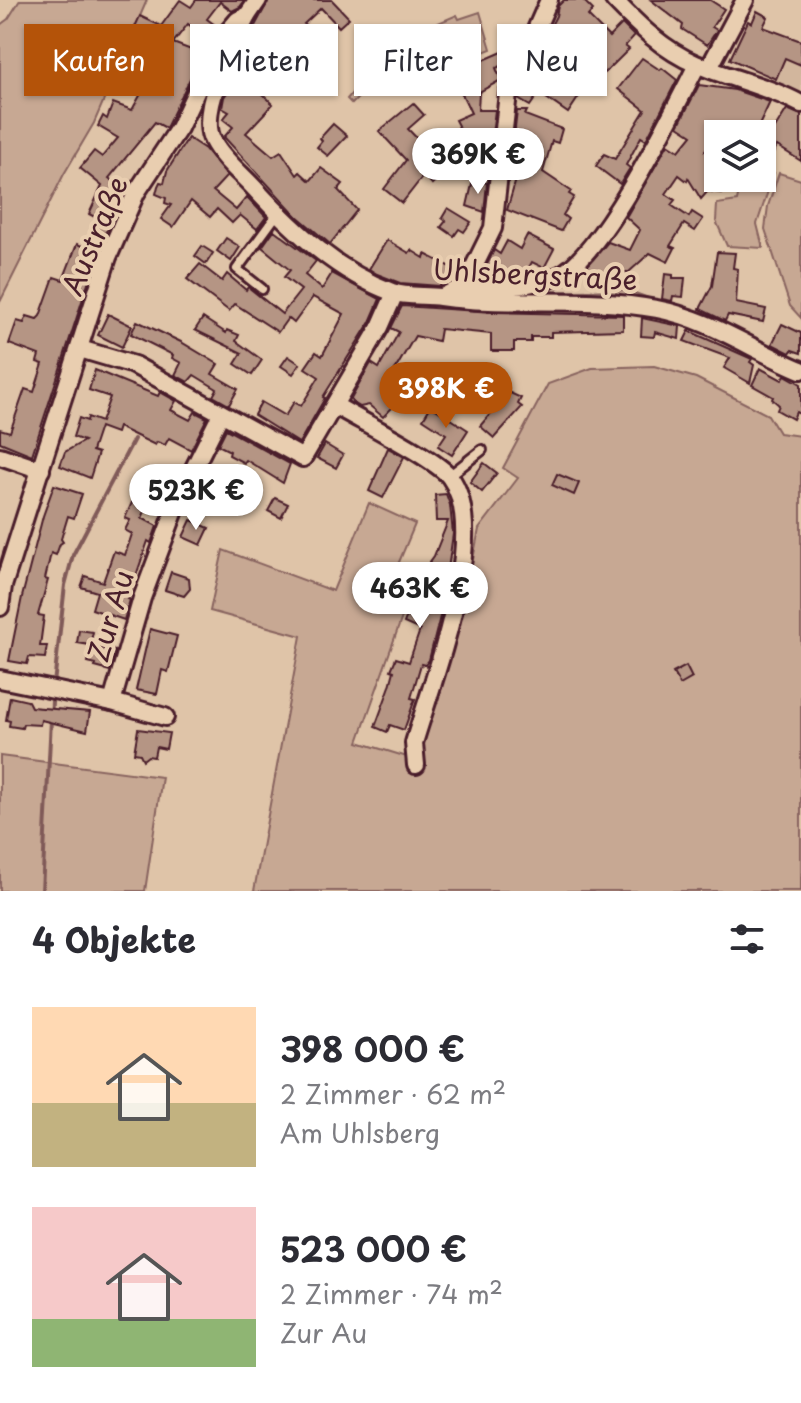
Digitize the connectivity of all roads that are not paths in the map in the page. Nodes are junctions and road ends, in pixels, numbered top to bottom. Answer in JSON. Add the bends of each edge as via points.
{"nodes":[{"id":1,"x":258,"y":0,"type":"edge"},
{"id":2,"x":549,"y":0,"type":"edge"},
{"id":3,"x":614,"y":0,"type":"edge"},
{"id":4,"x":745,"y":0,"type":"edge"},
{"id":5,"x":247,"y":16,"type":"junction"},
{"id":6,"x":703,"y":66,"type":"junction"},
{"id":7,"x":801,"y":104,"type":"edge"},
{"id":8,"x":278,"y":213,"type":"junction"},
{"id":9,"x":464,"y":287,"type":"junction"},
{"id":10,"x":262,"y":289,"type":"dead end"},
{"id":11,"x":395,"y":293,"type":"junction"},
{"id":12,"x":442,"y":297,"type":"junction"},
{"id":13,"x":80,"y":349,"type":"junction"},
{"id":14,"x":801,"y":370,"type":"edge"},
{"id":15,"x":336,"y":406,"type":"junction"},
{"id":16,"x":221,"y":414,"type":"junction"},
{"id":17,"x":482,"y":450,"type":"dead end"},
{"id":18,"x":0,"y":456,"type":"edge"},
{"id":19,"x":41,"y":470,"type":"junction"},
{"id":20,"x":449,"y":476,"type":"junction"},
{"id":21,"x":0,"y":607,"type":"edge"},
{"id":22,"x":0,"y":679,"type":"edge"},
{"id":23,"x":112,"y":702,"type":"junction"},
{"id":24,"x":165,"y":717,"type":"dead end"},
{"id":25,"x":416,"y":765,"type":"dead end"}],
"edges":[{"from":1,"to":5,"type":"street","name":"Austraße"},
{"from":2,"to":9,"type":"street","via":[[508,93],[493,228]]},
{"from":3,"to":6,"type":"street","via":[[651,38]]},
{"from":4,"to":6,"type":"street"},
{"from":5,"to":8,"type":"street","name":"Uhlsbergstraße","via":[[208,114],[209,131],[213,142]]},
{"from":5,"to":13,"type":"street","name":"Austraße","via":[[220,41],[179,128],[136,193],[108,257]]},
{"from":6,"to":7,"type":"street"},
{"from":6,"to":9,"type":"street","via":[[620,206],[581,258],[560,275],[528,285]]},
{"from":8,"to":10,"type":"lane","via":[[237,269]]},
{"from":8,"to":11,"type":"street","name":"Uhlsbergstraße","via":[[323,254],[357,277]]},
{"from":9,"to":12,"type":"street"},
{"from":11,"to":12,"type":"street","name":"Uhlsbergstraße"},
{"from":11,"to":15,"type":"street"},
{"from":12,"to":14,"type":"street","name":"Uhlsbergstraße","via":[[656,309],[729,333]]},
{"from":13,"to":16,"type":"street","via":[[134,365]]},
{"from":13,"to":19,"type":"street","name":"Austraße"},
{"from":15,"to":16,"type":"street","via":[[303,458]]},
{"from":15,"to":20,"type":"street"},
{"from":16,"to":23,"type":"street","name":"Zur Au","via":[[181,494],[142,598]]},
{"from":17,"to":20,"type":"lane"},
{"from":18,"to":19,"type":"street"},
{"from":19,"to":21,"type":"street","name":"Austraße"},
{"from":20,"to":25,"type":"street","via":[[465,518],[460,587],[414,743]]},
{"from":22,"to":23,"type":"street"},
{"from":23,"to":24,"type":"street"}]}
